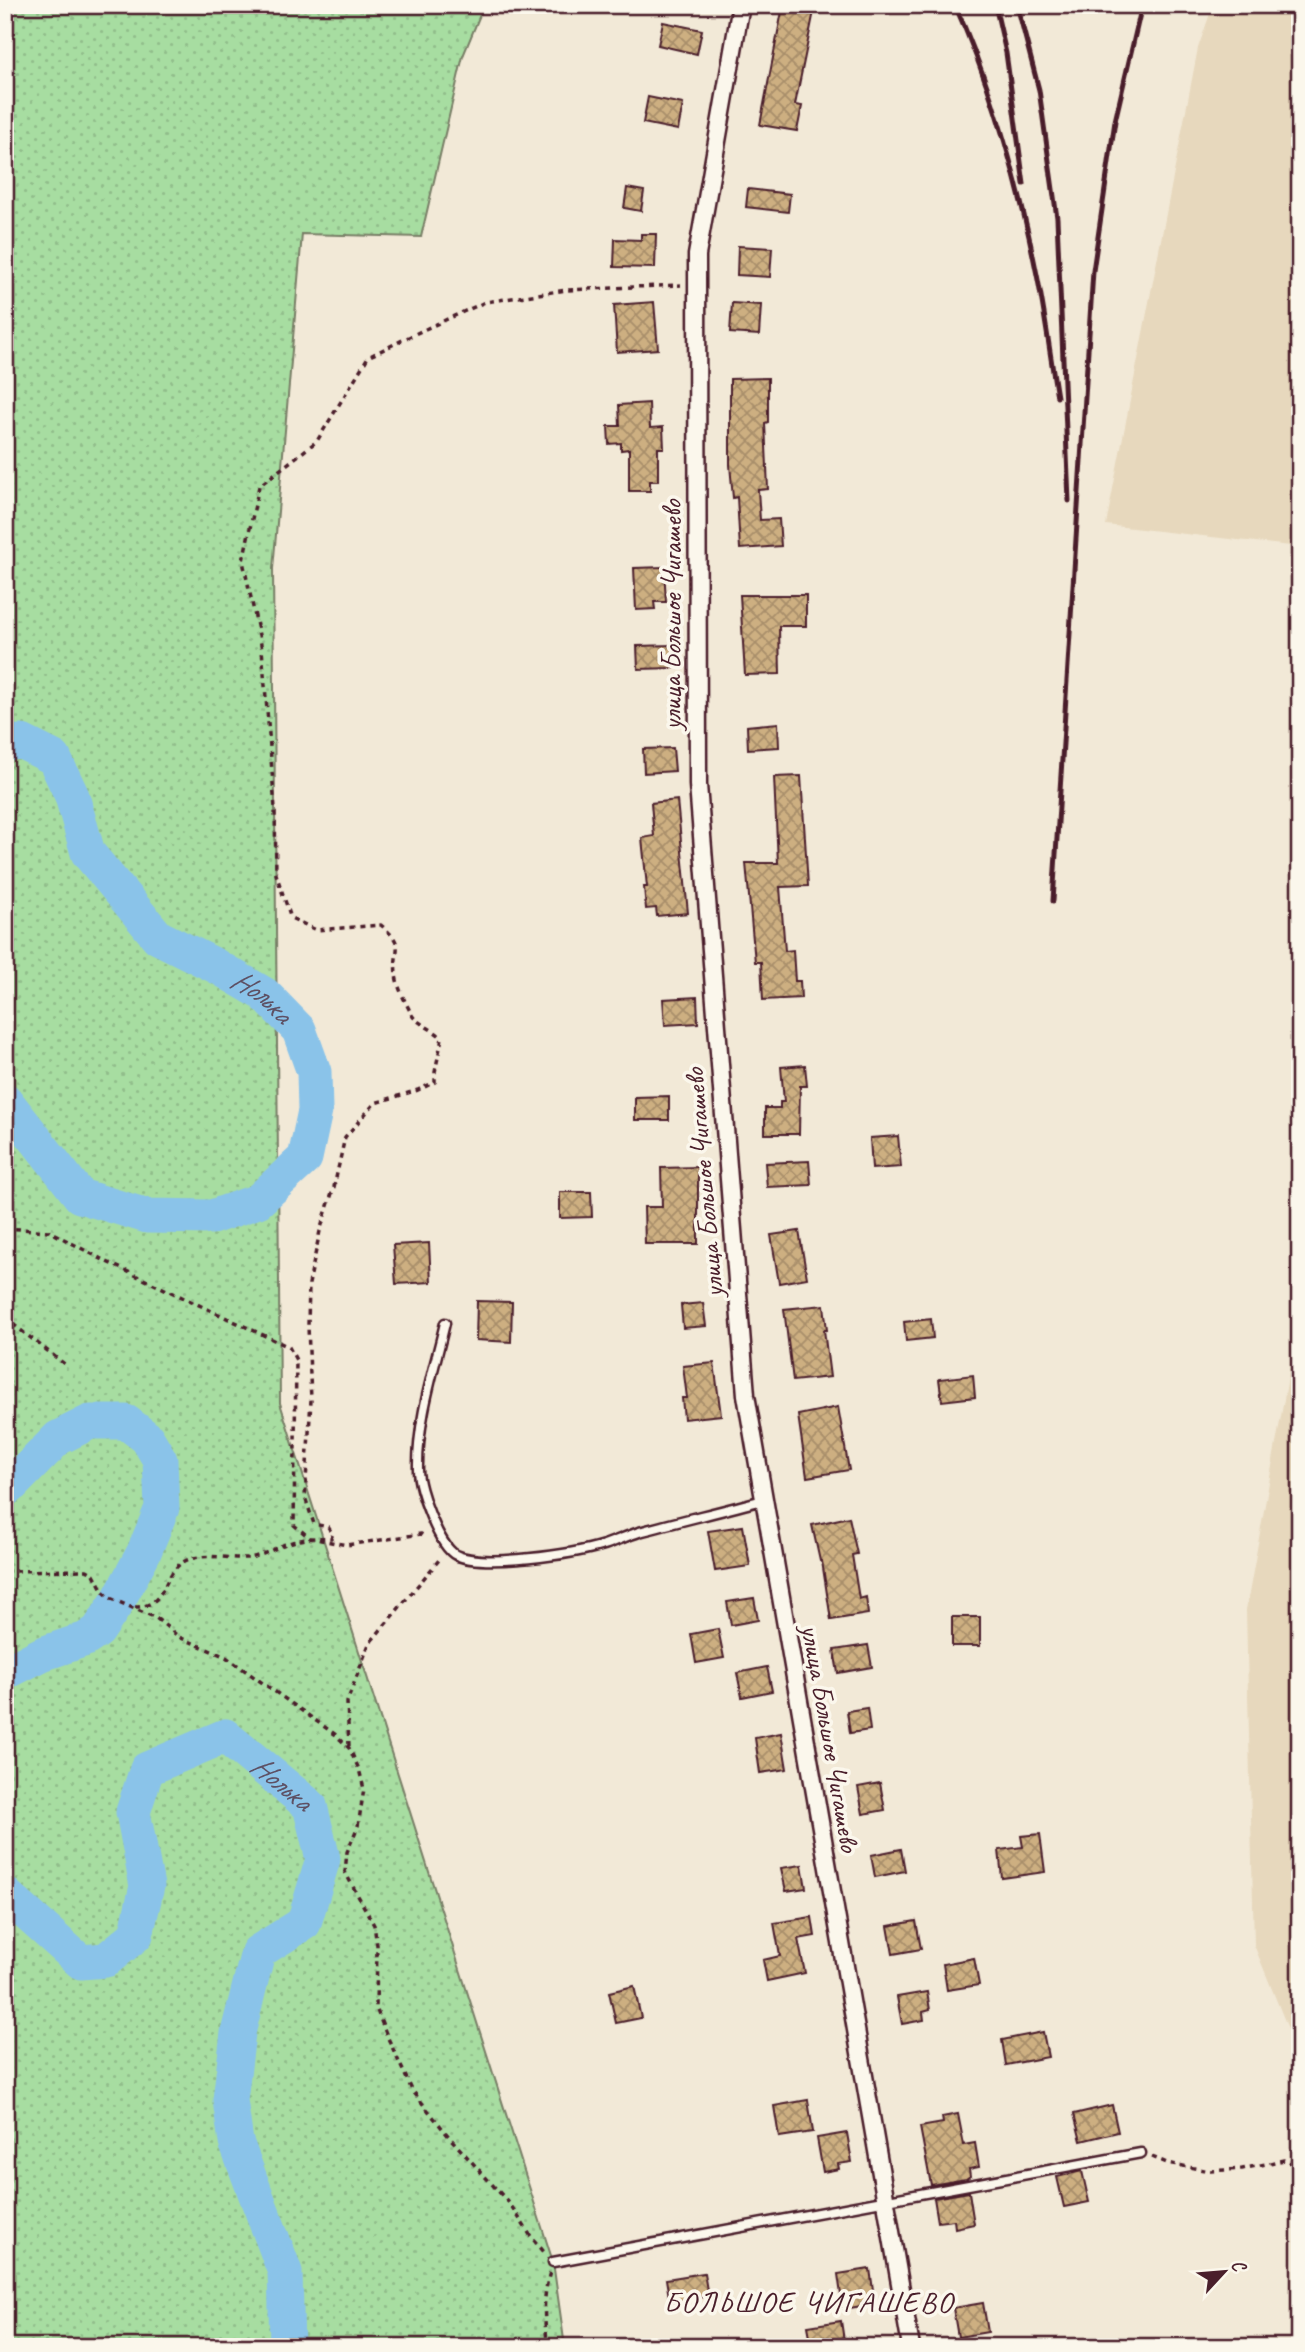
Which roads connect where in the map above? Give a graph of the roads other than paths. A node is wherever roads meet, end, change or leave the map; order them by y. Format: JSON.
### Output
{"nodes":[{"id":1,"x":741,"y":5,"type":"edge"},
{"id":2,"x":445,"y":1323,"type":"dead end"},
{"id":3,"x":763,"y":1500,"type":"junction"},
{"id":4,"x":1141,"y":2153,"type":"road end"},
{"id":5,"x":885,"y":2200,"type":"junction"},
{"id":6,"x":553,"y":2262,"type":"road end"},
{"id":7,"x":911,"y":2347,"type":"edge"}],
"edges":[{"from":1,"to":3,"type":"street","name":"улица Большое Чигашево"},
{"from":2,"to":3,"type":"lane"},
{"from":3,"to":5,"type":"street","name":"улица Большое Чигашево"},
{"from":4,"to":5,"type":"lane"},
{"from":5,"to":6,"type":"lane"},
{"from":5,"to":7,"type":"street","name":"улица Большое Чигашево"}]}
